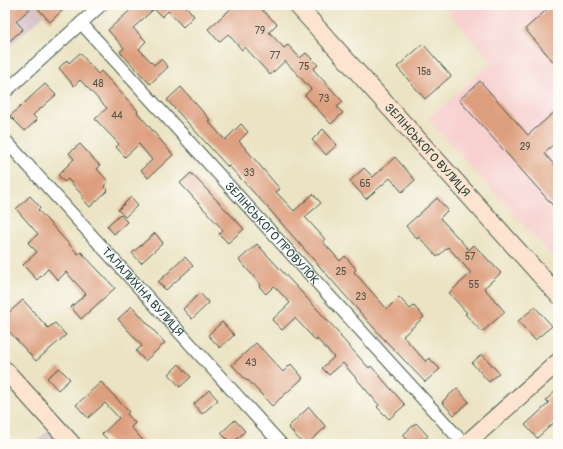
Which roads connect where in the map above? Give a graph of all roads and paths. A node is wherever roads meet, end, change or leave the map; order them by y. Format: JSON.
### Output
{"nodes":[{"id":1,"x":101,"y":5,"type":"edge"},
{"id":2,"x":297,"y":5,"type":"edge"},
{"id":3,"x":81,"y":23,"type":"junction"},
{"id":4,"x":5,"y":92,"type":"edge"},
{"id":5,"x":5,"y":140,"type":"edge"},
{"id":6,"x":558,"y":295,"type":"edge"},
{"id":7,"x":558,"y":362,"type":"edge"},
{"id":8,"x":5,"y":370,"type":"edge"},
{"id":9,"x":72,"y":444,"type":"edge"},
{"id":10,"x":281,"y":444,"type":"edge"},
{"id":11,"x":465,"y":444,"type":"edge"}],
"edges":[{"from":1,"to":3,"type":"street"},
{"from":2,"to":6,"type":"street","name":"ЗЕЛІНСЬКОГО ВУЛИЦЯ"},
{"from":3,"to":4,"type":"street"},
{"from":3,"to":11,"type":"street","name":"ЗЕЛІНСЬКОГО ПРОВУЛОК"},
{"from":5,"to":10,"type":"street","name":"ТАЛАЛИХІНА ВУЛИЦЯ"},
{"from":7,"to":11,"type":"street"},
{"from":8,"to":9,"type":"street"}]}
